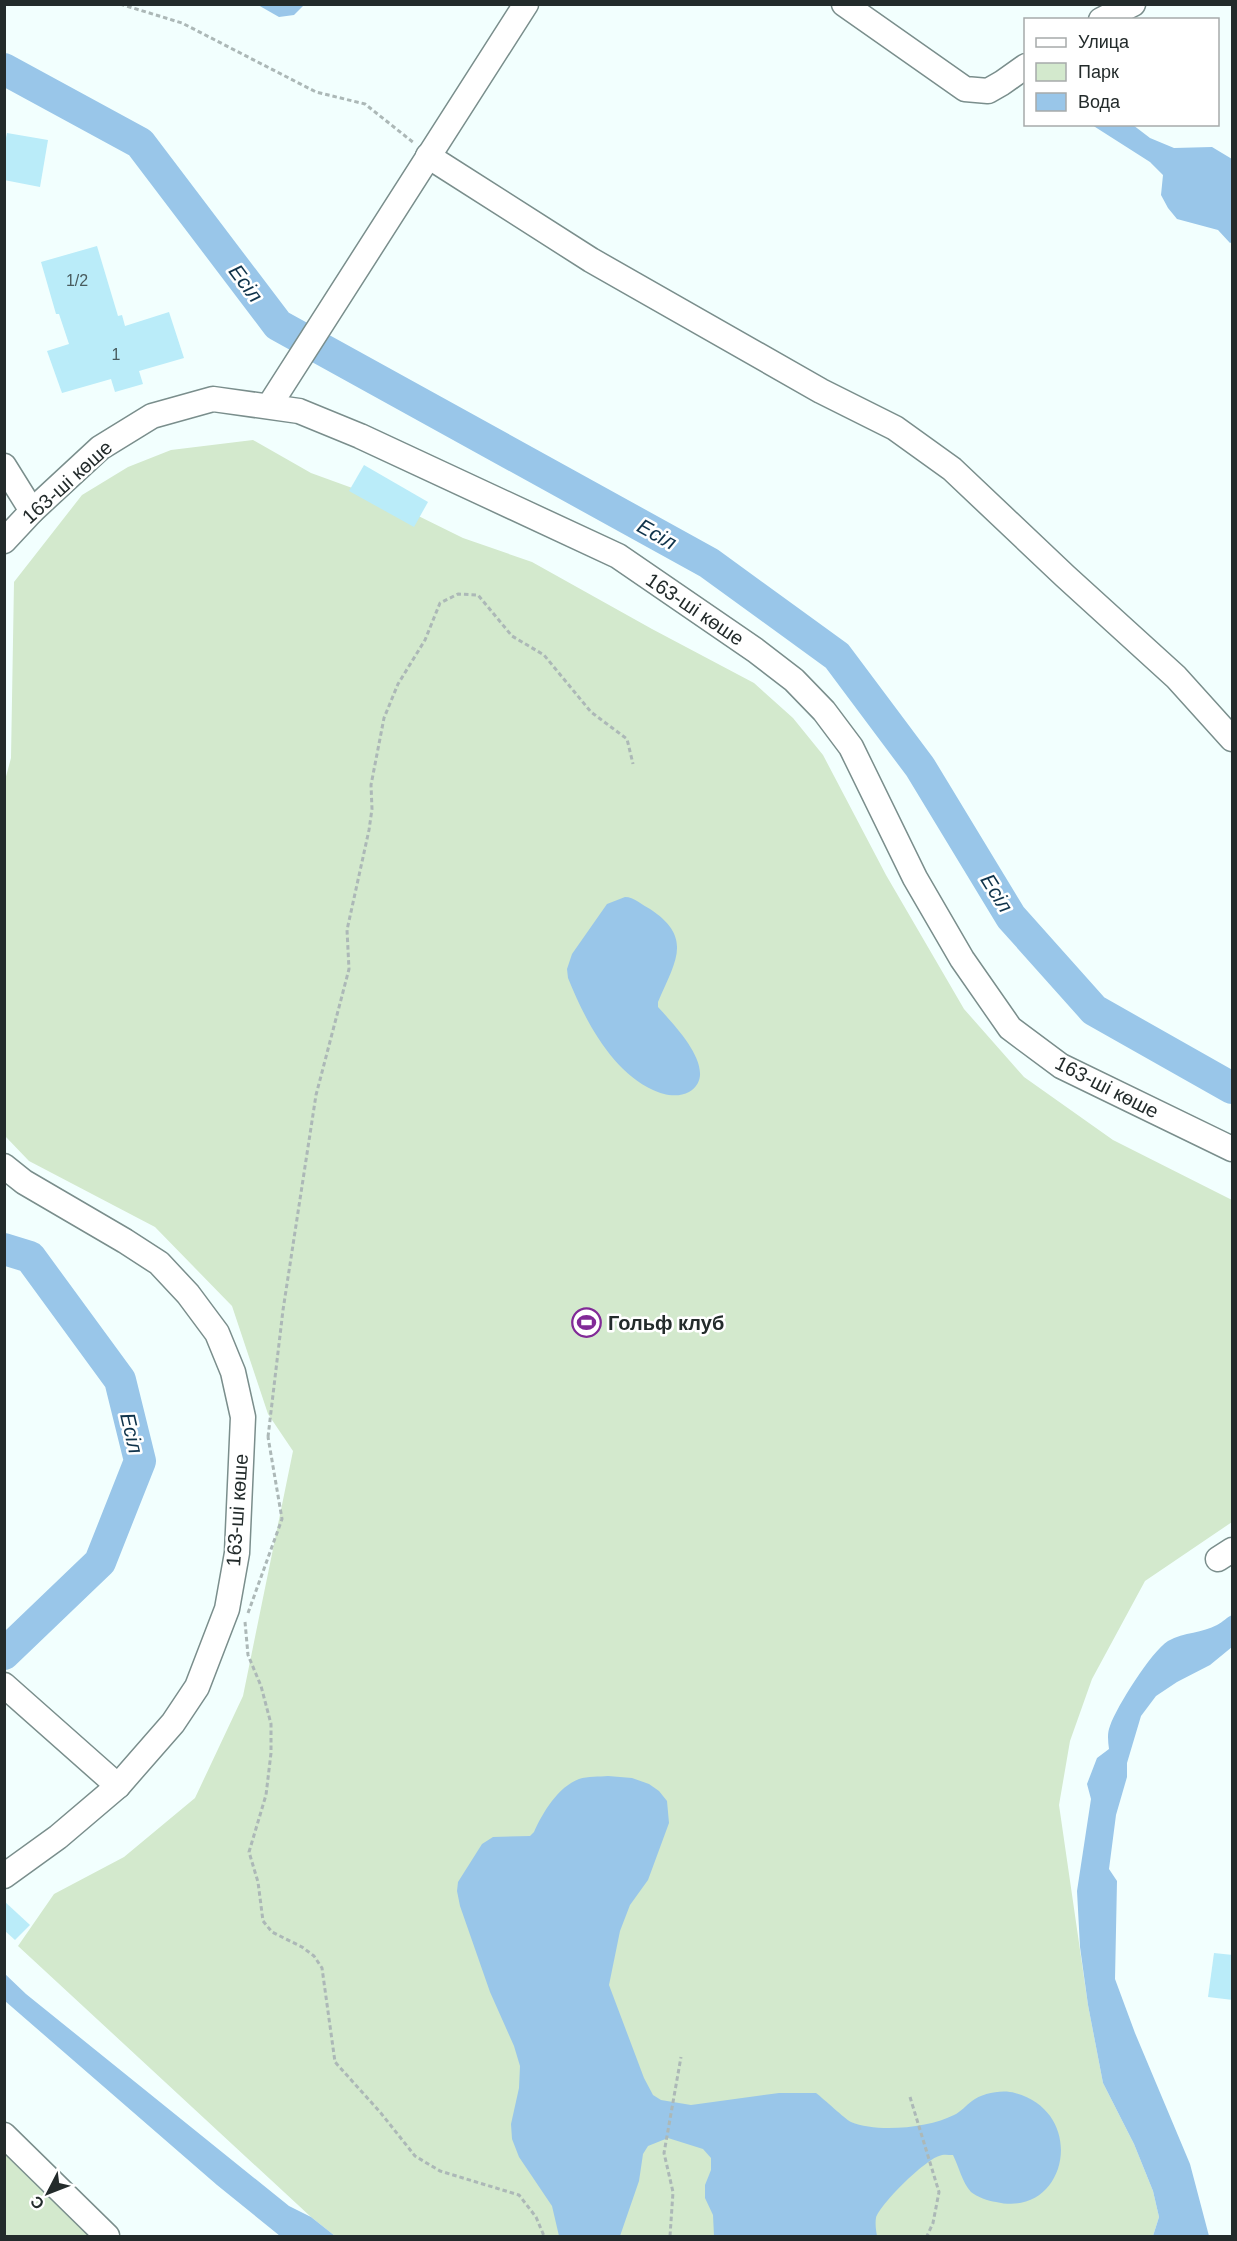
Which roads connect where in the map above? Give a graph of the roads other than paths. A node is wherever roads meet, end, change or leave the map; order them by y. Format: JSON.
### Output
{"nodes":[{"id":1,"x":526,"y":4,"type":"edge"},
{"id":2,"x":844,"y":4,"type":"edge"},
{"id":3,"x":1133,"y":4,"type":"edge"},
{"id":4,"x":1105,"y":18,"type":"edge"},
{"id":5,"x":1024,"y":67,"type":"edge"},
{"id":6,"x":428,"y":156,"type":"junction"},
{"id":7,"x":269,"y":406,"type":"junction"},
{"id":8,"x":4,"y":466,"type":"edge"},
{"id":9,"x":32,"y":511,"type":"junction"},
{"id":10,"x":4,"y":541,"type":"edge"},
{"id":11,"x":1233,"y":739,"type":"edge"},
{"id":12,"x":1233,"y":1149,"type":"edge"},
{"id":13,"x":4,"y":1166,"type":"edge"},
{"id":14,"x":4,"y":1685,"type":"edge"},
{"id":15,"x":118,"y":1786,"type":"junction"},
{"id":16,"x":4,"y":1876,"type":"edge"},
{"id":17,"x":4,"y":2135,"type":"edge"},
{"id":18,"x":107,"y":2236,"type":"edge"}],
"edges":[{"from":1,"to":6,"type":"street"},
{"from":2,"to":5,"type":"street"},
{"from":3,"to":4,"type":"street"},
{"from":6,"to":7,"type":"street"},
{"from":6,"to":11,"type":"street"},
{"from":7,"to":9,"type":"street","name":"163-ші көше"},
{"from":7,"to":12,"type":"street","name":"163-ші көше"},
{"from":8,"to":9,"type":"street"},
{"from":9,"to":10,"type":"street","name":"163-ші көше"},
{"from":13,"to":15,"type":"street","name":"163-ші көше"},
{"from":14,"to":15,"type":"street"},
{"from":15,"to":16,"type":"street","name":"163-ші көше"},
{"from":17,"to":18,"type":"street"}]}
